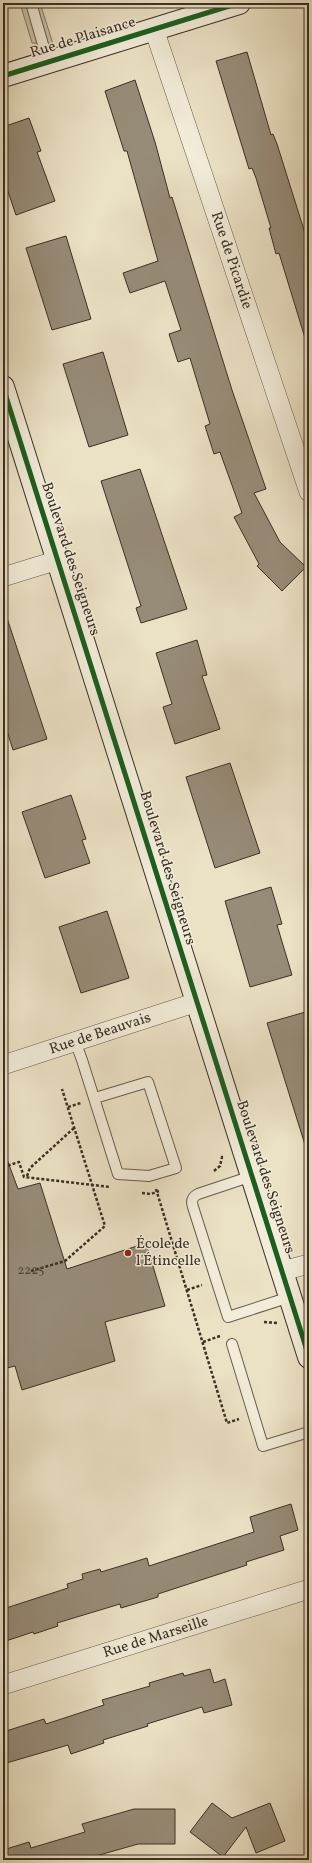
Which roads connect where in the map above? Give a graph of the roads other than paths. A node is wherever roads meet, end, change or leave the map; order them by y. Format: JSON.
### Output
{"nodes":[{"id":1,"x":31,"y":3,"type":"edge"},
{"id":2,"x":239,"y":3,"type":"edge"},
{"id":3,"x":154,"y":29,"type":"junction"},
{"id":4,"x":48,"y":62,"type":"junction"},
{"id":5,"x":3,"y":76,"type":"edge"},
{"id":6,"x":3,"y":387,"type":"edge"},
{"id":7,"x":309,"y":492,"type":"edge"},
{"id":8,"x":58,"y":560,"type":"junction"},
{"id":9,"x":3,"y":578,"type":"edge"},
{"id":10,"x":197,"y":1002,"type":"junction"},
{"id":11,"x":75,"y":1041,"type":"junction"},
{"id":12,"x":3,"y":1064,"type":"edge"},
{"id":13,"x":95,"y":1098,"type":"junction"},
{"id":14,"x":252,"y":1176,"type":"junction"},
{"id":15,"x":309,"y":1264,"type":"edge"},
{"id":16,"x":282,"y":1271,"type":"junction"},
{"id":17,"x":290,"y":1297,"type":"junction"},
{"id":18,"x":232,"y":1344,"type":"dead end"},
{"id":19,"x":309,"y":1357,"type":"edge"},
{"id":20,"x":309,"y":1432,"type":"edge"},
{"id":21,"x":309,"y":1589,"type":"edge"},
{"id":22,"x":3,"y":1685,"type":"edge"}],
"edges":[{"from":1,"to":4,"type":"lane"},
{"from":2,"to":3,"type":"street","name":"Rue de Plaisance"},
{"from":3,"to":4,"type":"street","name":"Rue de Plaisance"},
{"from":3,"to":7,"type":"street","name":"Rue de Picardie"},
{"from":4,"to":5,"type":"street","name":"Rue de Plaisance"},
{"from":6,"to":8,"type":"street","name":"Boulevard des Seigneurs"},
{"from":8,"to":9,"type":"street"},
{"from":8,"to":10,"type":"street","name":"Boulevard des Seigneurs"},
{"from":10,"to":11,"type":"street","name":"Rue de Beauvais"},
{"from":10,"to":14,"type":"street","name":"Boulevard des Seigneurs"},
{"from":11,"to":12,"type":"street","name":"Rue de Beauvais"},
{"from":11,"to":13,"type":"lane"},
{"from":13,"to":13,"type":"lane"},
{"from":14,"to":16,"type":"street","name":"Boulevard des Seigneurs"},
{"from":14,"to":17,"type":"lane"},
{"from":15,"to":16,"type":"street"},
{"from":16,"to":17,"type":"street","name":"Boulevard des Seigneurs"},
{"from":17,"to":19,"type":"street","name":"Boulevard des Seigneurs"},
{"from":18,"to":20,"type":"lane"},
{"from":21,"to":22,"type":"street","name":"Rue de Marseille"}]}
